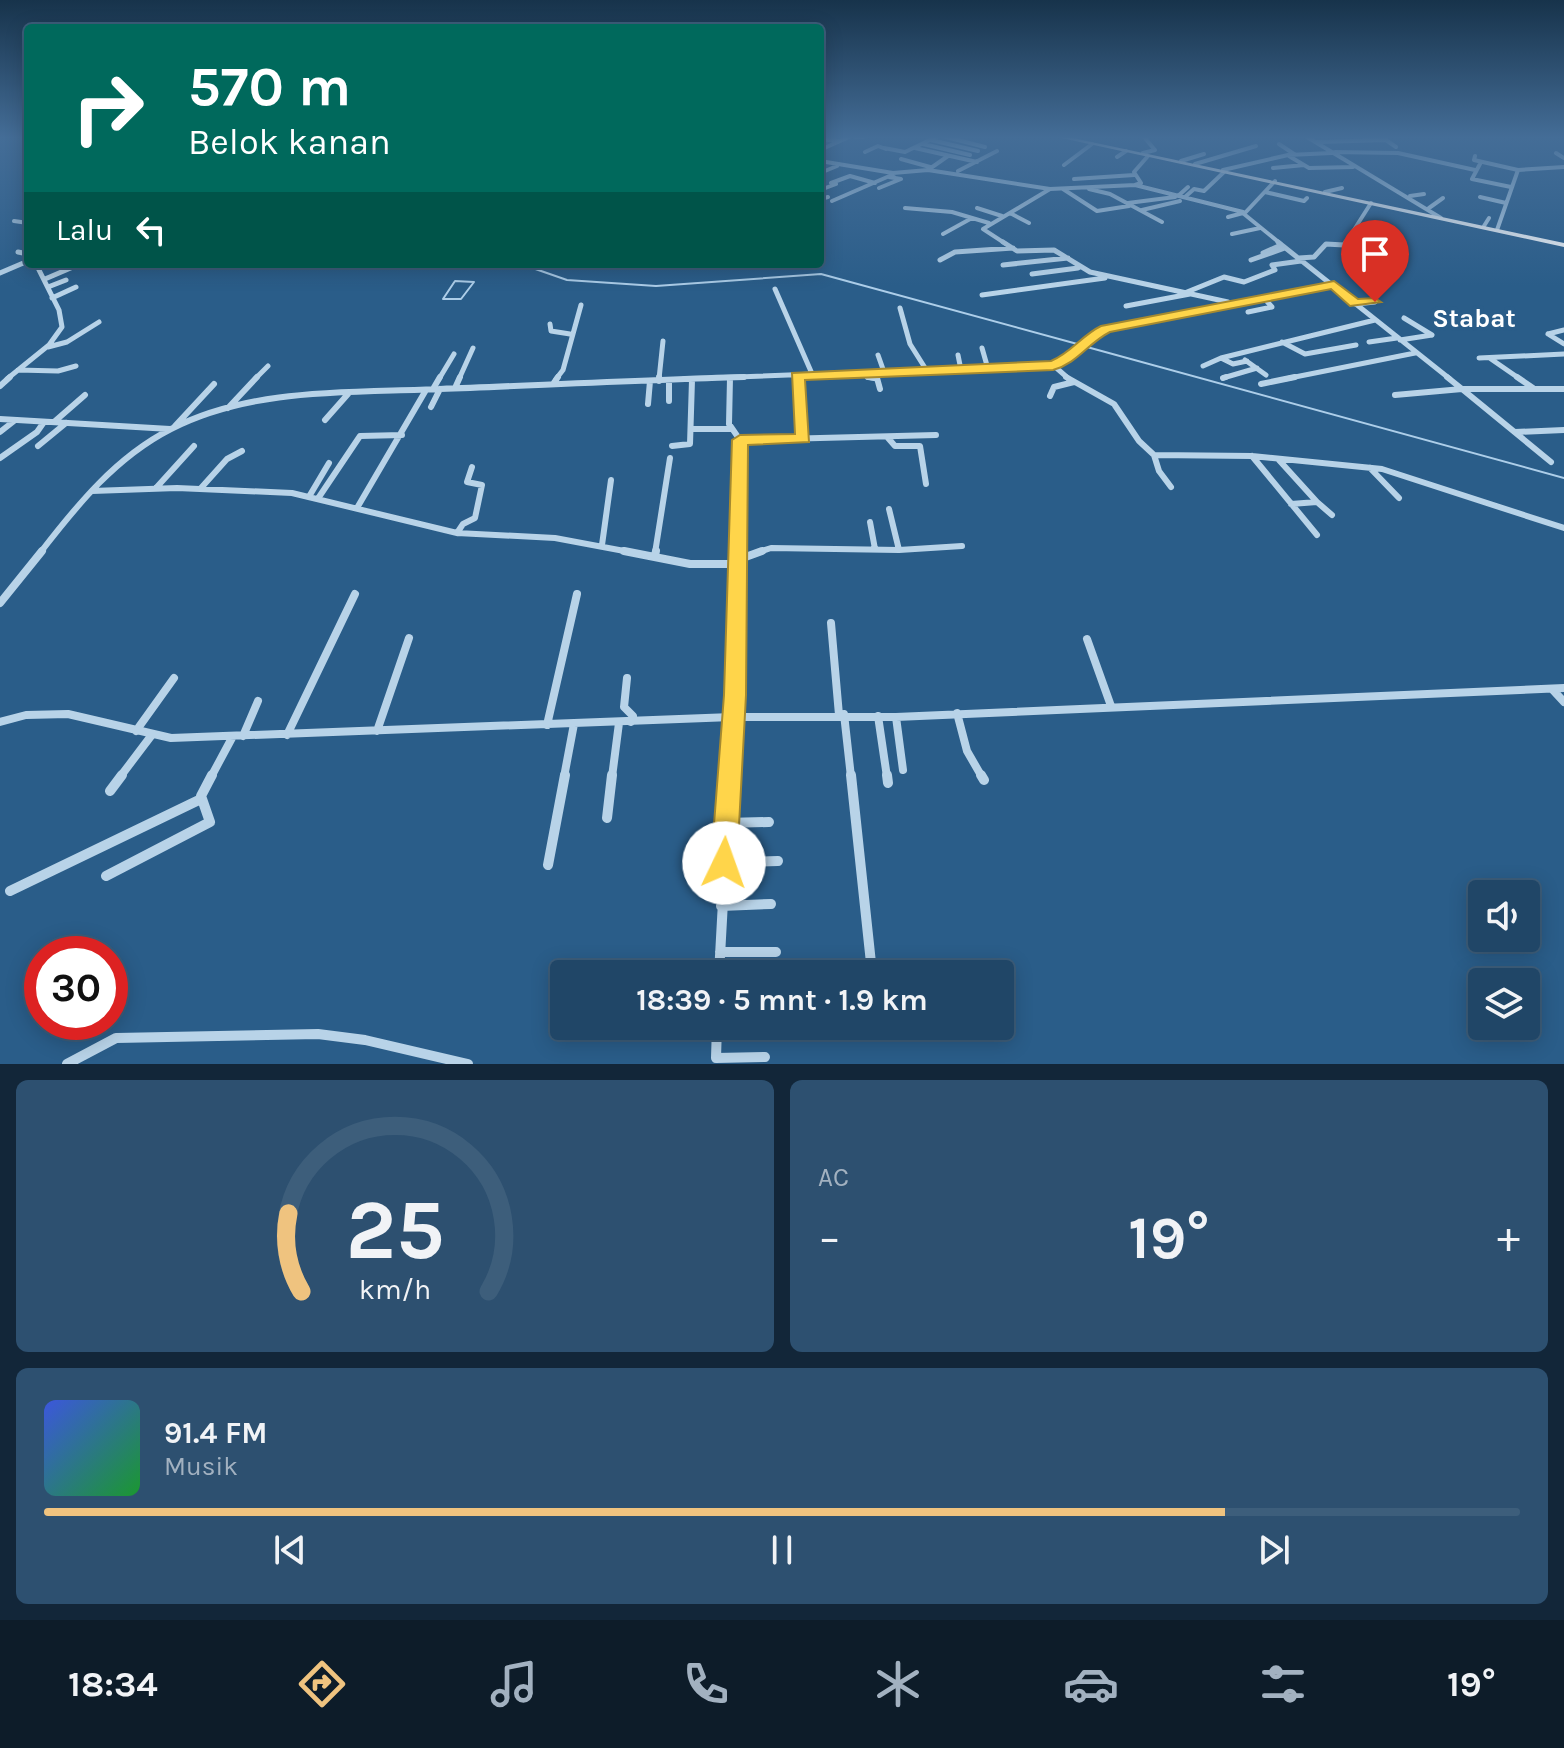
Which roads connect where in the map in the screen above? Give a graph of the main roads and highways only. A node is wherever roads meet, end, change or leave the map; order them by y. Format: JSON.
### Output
{"nodes":[{"id":1,"x":1293,"y":187,"type":"edge"},
{"id":2,"x":1298,"y":187,"type":"edge"},
{"id":3,"x":1441,"y":217,"type":"junction"},
{"id":4,"x":1497,"y":230,"type":"junction"},
{"id":5,"x":1564,"y":244,"type":"edge"}],
"edges":[{"from":1,"to":3,"type":"highway"},
{"from":2,"to":3,"type":"highway"},
{"from":3,"to":4,"type":"highway"},
{"from":3,"to":4,"type":"highway"},
{"from":4,"to":5,"type":"highway"}]}
